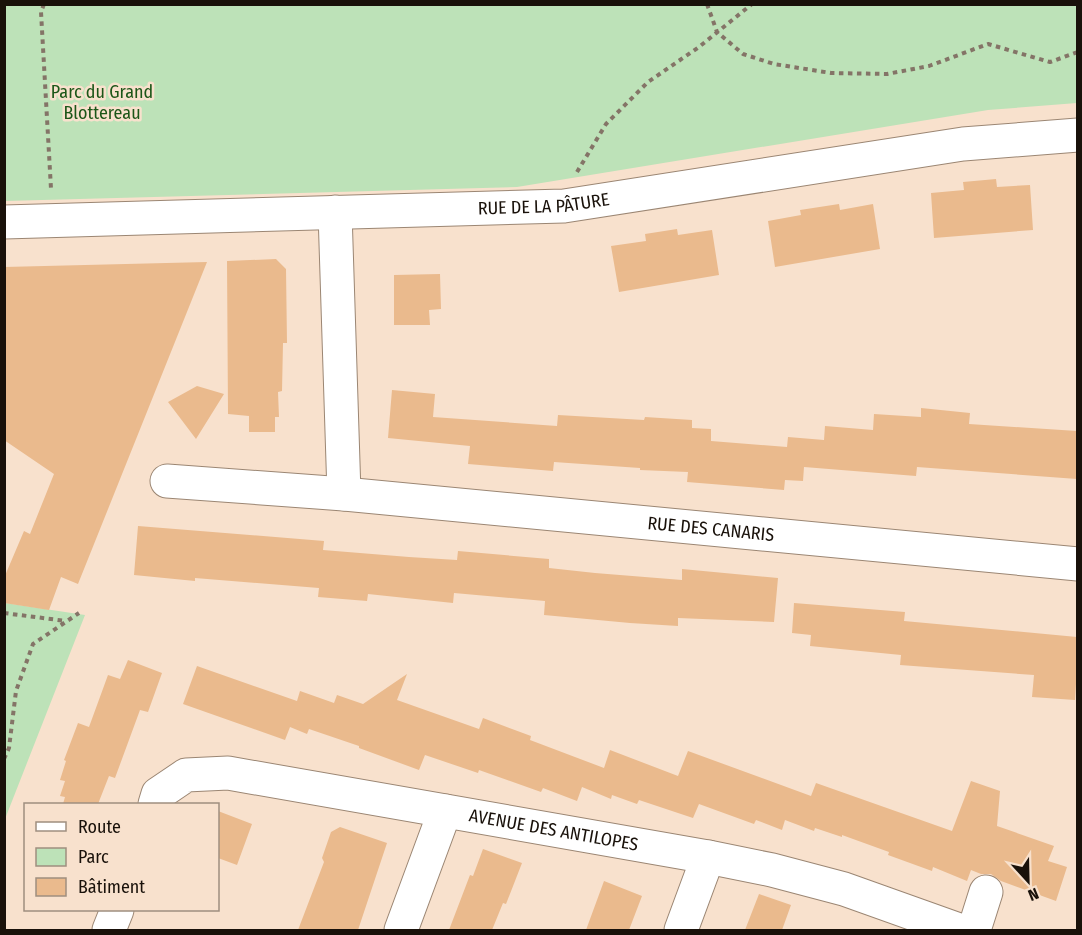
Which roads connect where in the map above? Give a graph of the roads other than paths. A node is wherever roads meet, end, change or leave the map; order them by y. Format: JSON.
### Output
{"nodes":[{"id":1,"x":1077,"y":135,"type":"edge"},
{"id":2,"x":335,"y":212,"type":"junction"},
{"id":3,"x":4,"y":222,"type":"edge"},
{"id":4,"x":167,"y":481,"type":"dead end"},
{"id":5,"x":344,"y":494,"type":"junction"},
{"id":6,"x":1077,"y":564,"type":"edge"},
{"id":7,"x":154,"y":803,"type":"edge"},
{"id":8,"x":445,"y":811,"type":"junction"},
{"id":9,"x":708,"y":857,"type":"junction"},
{"id":10,"x":986,"y":892,"type":"dead end"},
{"id":11,"x":116,"y":911,"type":"edge"},
{"id":12,"x":109,"y":930,"type":"edge"},
{"id":13,"x":401,"y":930,"type":"edge"},
{"id":14,"x":681,"y":930,"type":"edge"},
{"id":15,"x":959,"y":930,"type":"edge"},
{"id":16,"x":974,"y":930,"type":"edge"}],
"edges":[{"from":1,"to":2,"type":"street","name":"RUE DE LA PÂTURE"},
{"from":2,"to":3,"type":"street","name":"RUE DE LA PÂTURE"},
{"from":2,"to":5,"type":"street"},
{"from":4,"to":5,"type":"street","name":"RUE DES CANARIS"},
{"from":5,"to":6,"type":"street","name":"RUE DES CANARIS"},
{"from":7,"to":8,"type":"street","name":"AVENUE DES ANTILOPES"},
{"from":8,"to":9,"type":"street","name":"AVENUE DES ANTILOPES"},
{"from":8,"to":13,"type":"street"},
{"from":9,"to":14,"type":"street"},
{"from":9,"to":15,"type":"street","name":"AVENUE DES ANTILOPES"},
{"from":10,"to":16,"type":"street"},
{"from":11,"to":12,"type":"street"}]}
